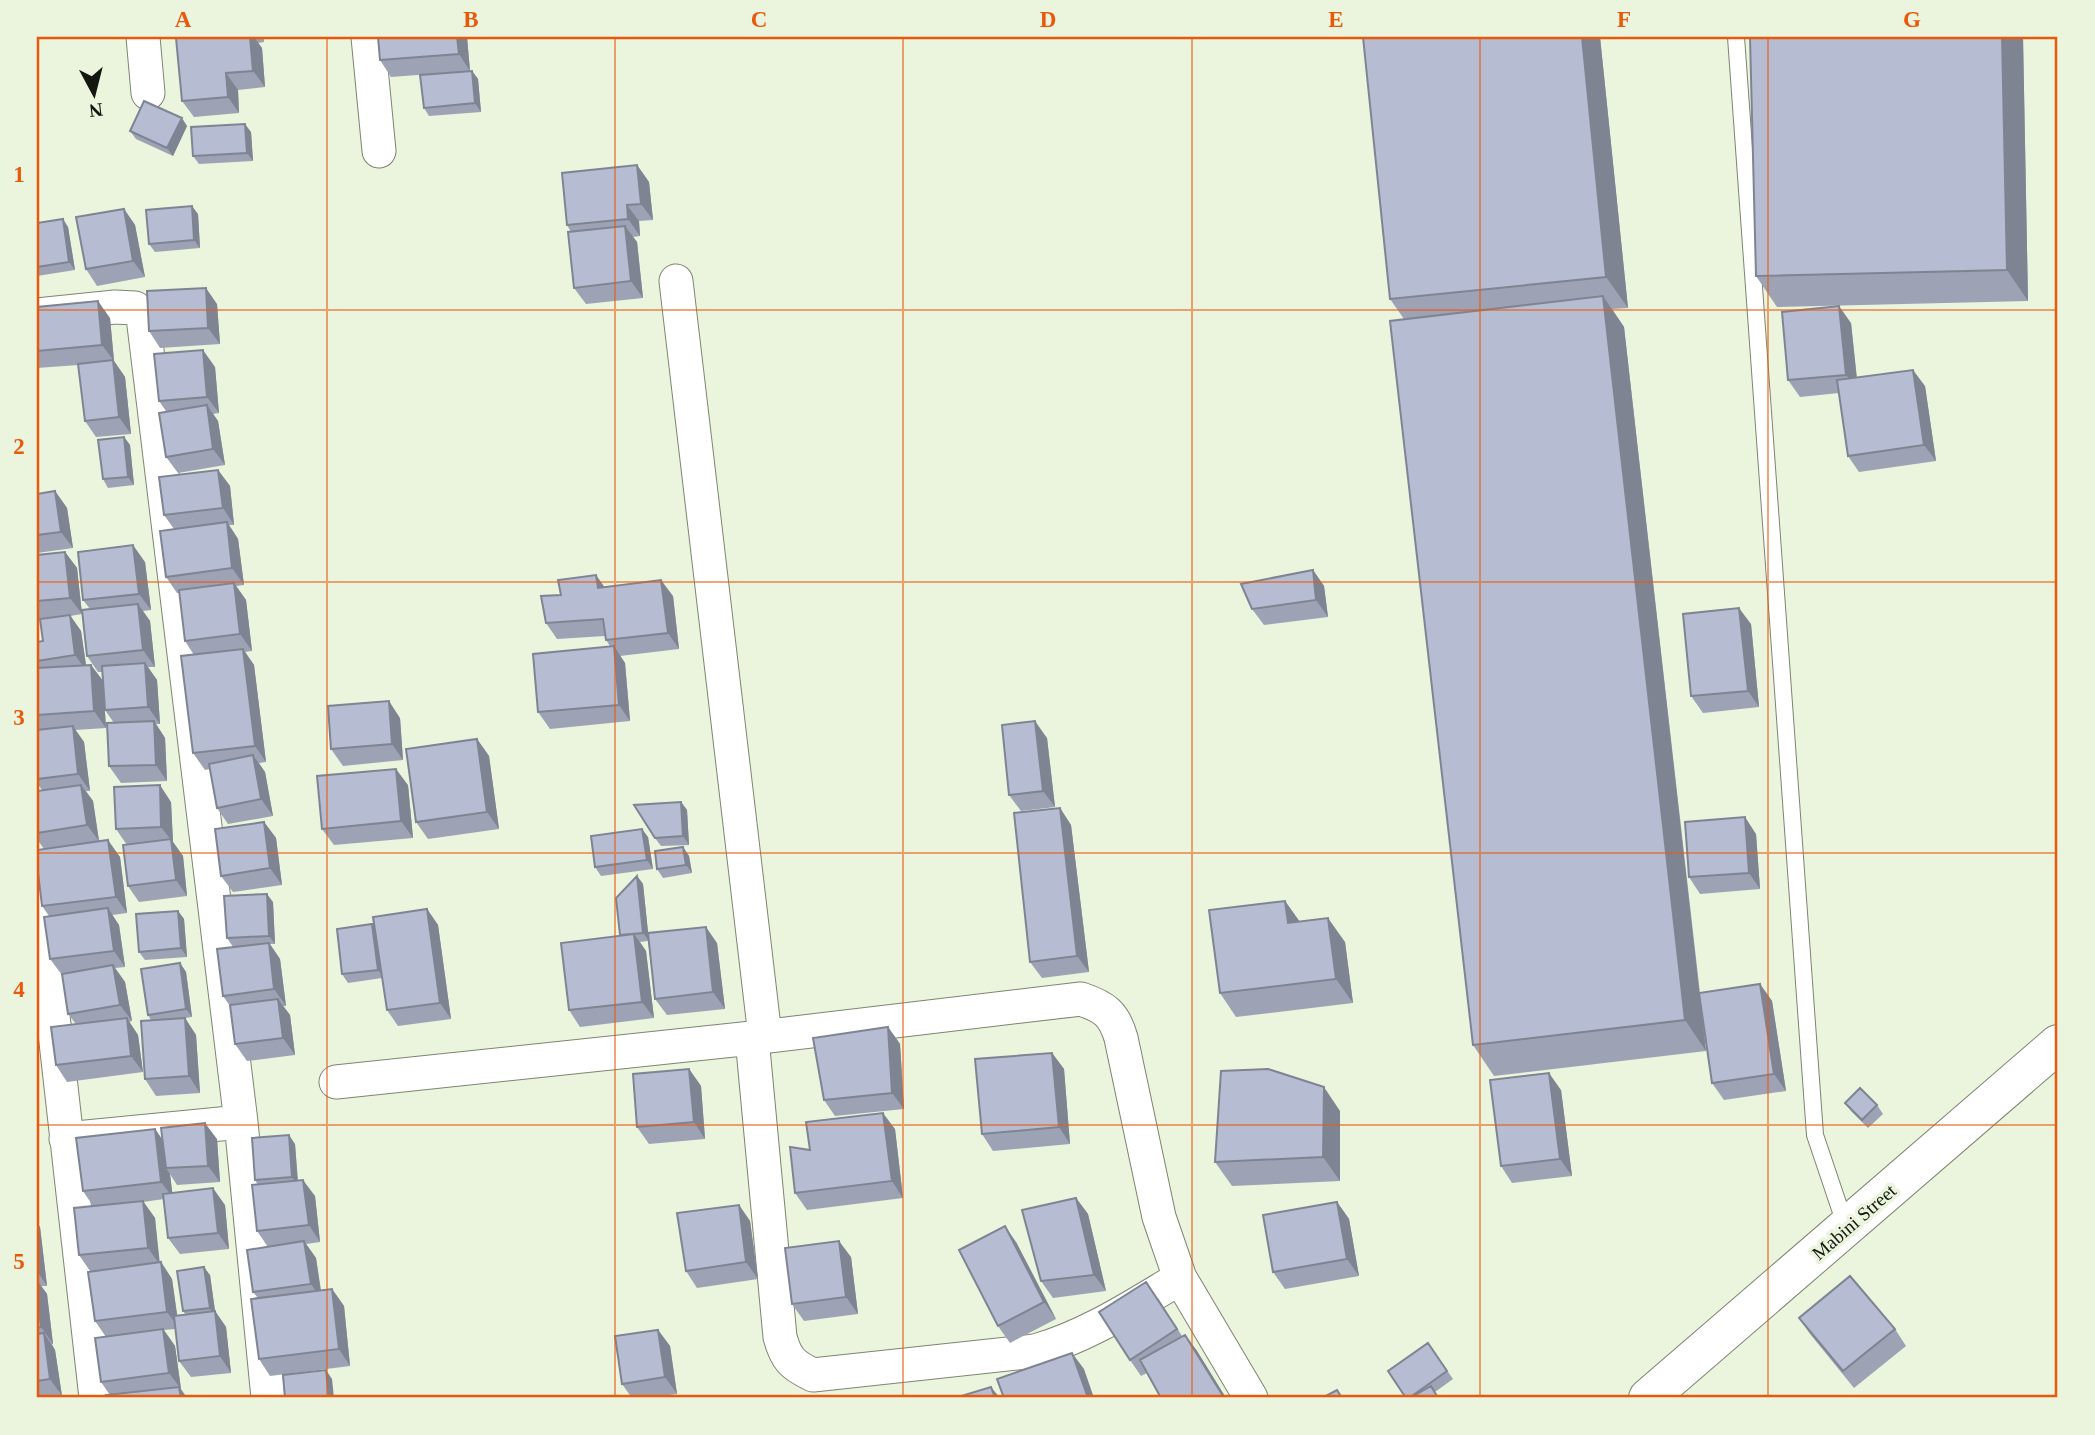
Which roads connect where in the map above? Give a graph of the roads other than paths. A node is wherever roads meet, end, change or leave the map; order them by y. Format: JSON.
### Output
{"nodes":[{"id":1,"x":143,"y":37,"type":"edge"},
{"id":2,"x":368,"y":37,"type":"edge"},
{"id":3,"x":1737,"y":37,"type":"edge"},
{"id":4,"x":148,"y":93,"type":"dead end"},
{"id":5,"x":379,"y":151,"type":"dead end"},
{"id":6,"x":676,"y":281,"type":"dead end"},
{"id":7,"x":37,"y":315,"type":"edge"},
{"id":8,"x":37,"y":873,"type":"edge"},
{"id":9,"x":758,"y":1037,"type":"junction"},
{"id":10,"x":2058,"y":1044,"type":"edge"},
{"id":11,"x":335,"y":1082,"type":"dead end"},
{"id":12,"x":241,"y":1122,"type":"junction"},
{"id":13,"x":66,"y":1139,"type":"junction"},
{"id":14,"x":1847,"y":1229,"type":"junction"},
{"id":15,"x":1180,"y":1278,"type":"junction"},
{"id":16,"x":96,"y":1398,"type":"edge"},
{"id":17,"x":268,"y":1398,"type":"edge"},
{"id":18,"x":1251,"y":1398,"type":"edge"},
{"id":19,"x":1648,"y":1398,"type":"edge"}],
"edges":[{"from":1,"to":4,"type":"street"},
{"from":2,"to":5,"type":"street"},
{"from":3,"to":14,"type":"lane"},
{"from":6,"to":9,"type":"street"},
{"from":7,"to":12,"type":"street"},
{"from":8,"to":13,"type":"street"},
{"from":9,"to":11,"type":"street"},
{"from":9,"to":15,"type":"street"},
{"from":9,"to":15,"type":"street"},
{"from":10,"to":14,"type":"main road","name":"Mabini Street"},
{"from":12,"to":13,"type":"street"},
{"from":12,"to":17,"type":"street"},
{"from":13,"to":16,"type":"street"},
{"from":14,"to":19,"type":"main road","name":"Mabini Street"},
{"from":15,"to":18,"type":"street"}]}
